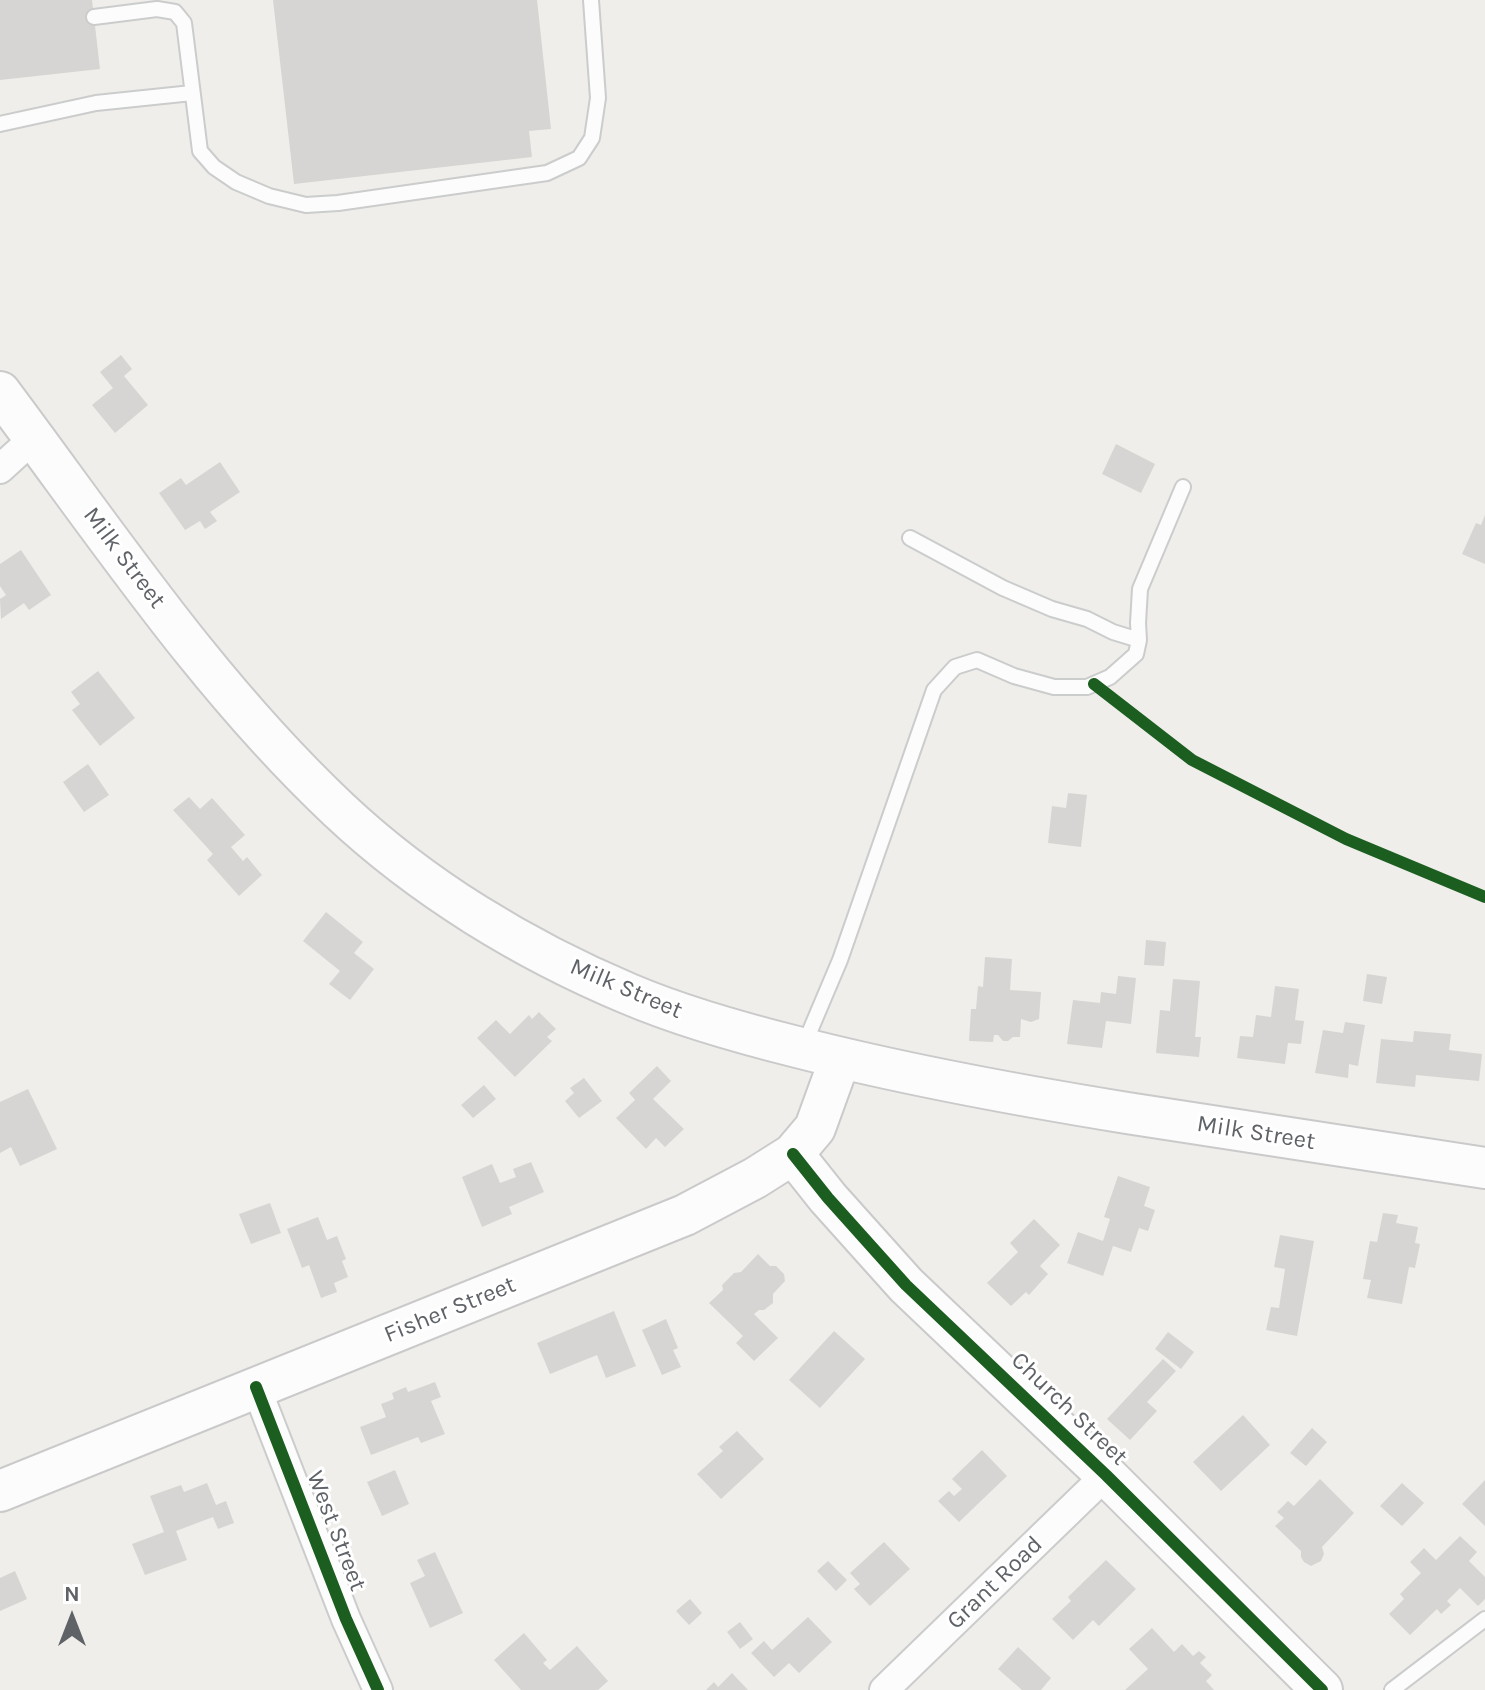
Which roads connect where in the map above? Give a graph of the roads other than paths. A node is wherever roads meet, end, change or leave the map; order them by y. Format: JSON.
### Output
{"nodes":[{"id":1,"x":591,"y":0,"type":"edge"},
{"id":2,"x":94,"y":17,"type":"dead end"},
{"id":3,"x":192,"y":93,"type":"junction"},
{"id":4,"x":0,"y":124,"type":"edge"},
{"id":5,"x":0,"y":392,"type":"edge"},
{"id":6,"x":34,"y":438,"type":"junction"},
{"id":7,"x":0,"y":469,"type":"edge"},
{"id":8,"x":1183,"y":487,"type":"dead end"},
{"id":9,"x":910,"y":538,"type":"dead end"},
{"id":10,"x":1139,"y":640,"type":"junction"},
{"id":11,"x":802,"y":1049,"type":"junction"},
{"id":12,"x":840,"y":1059,"type":"junction"},
{"id":13,"x":793,"y":1154,"type":"junction"},
{"id":14,"x":1485,"y":1168,"type":"edge"},
{"id":15,"x":256,"y":1387,"type":"junction"},
{"id":16,"x":1106,"y":1475,"type":"junction"},
{"id":17,"x":0,"y":1491,"type":"edge"},
{"id":18,"x":1485,"y":1619,"type":"edge"},
{"id":19,"x":378,"y":1690,"type":"edge"},
{"id":20,"x":884,"y":1690,"type":"edge"},
{"id":21,"x":1322,"y":1690,"type":"edge"},
{"id":22,"x":1392,"y":1690,"type":"edge"}],
"edges":[{"from":1,"to":3,"type":"lane"},
{"from":2,"to":3,"type":"lane"},
{"from":3,"to":4,"type":"lane"},
{"from":5,"to":6,"type":"main road","name":"Milk Street"},
{"from":6,"to":7,"type":"street"},
{"from":6,"to":11,"type":"main road","name":"Milk Street"},
{"from":8,"to":10,"type":"lane"},
{"from":9,"to":10,"type":"lane"},
{"from":10,"to":11,"type":"lane"},
{"from":11,"to":12,"type":"main road","name":"Milk Street"},
{"from":12,"to":13,"type":"main road","name":"Fisher Street"},
{"from":12,"to":14,"type":"main road","name":"Milk Street"},
{"from":13,"to":15,"type":"main road","name":"Fisher Street"},
{"from":13,"to":16,"type":"main road","name":"Church Street"},
{"from":15,"to":17,"type":"main road","name":"Fisher Street"},
{"from":15,"to":19,"type":"street","name":"West Street"},
{"from":16,"to":20,"type":"street","name":"Grant Road"},
{"from":16,"to":21,"type":"main road","name":"Church Street"},
{"from":18,"to":22,"type":"lane"}]}
